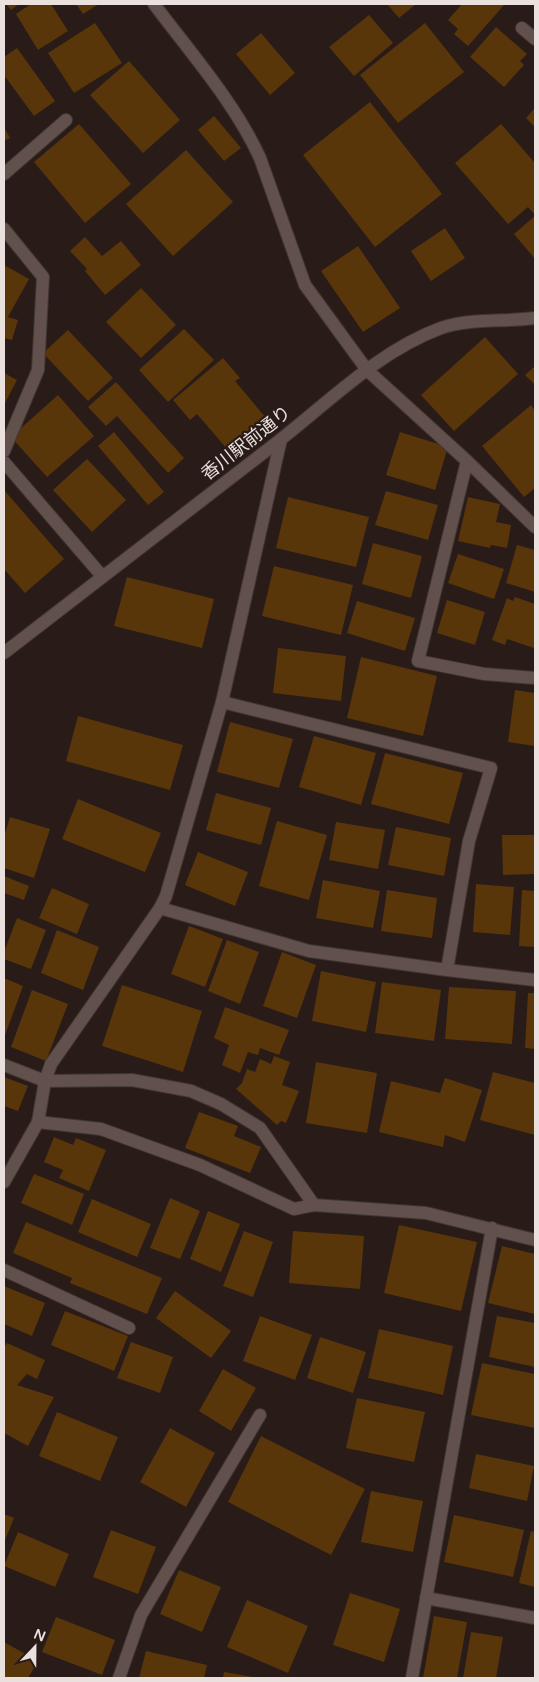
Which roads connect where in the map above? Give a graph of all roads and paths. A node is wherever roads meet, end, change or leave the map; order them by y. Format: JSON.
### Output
{"nodes":[{"id":1,"x":154,"y":4,"type":"edge"},
{"id":2,"x":522,"y":28,"type":"dead end"},
{"id":3,"x":535,"y":39,"type":"edge"},
{"id":4,"x":66,"y":120,"type":"dead end"},
{"id":5,"x":4,"y":174,"type":"edge"},
{"id":6,"x":4,"y":229,"type":"edge"},
{"id":7,"x":535,"y":318,"type":"edge"},
{"id":8,"x":367,"y":370,"type":"junction"},
{"id":9,"x":281,"y":439,"type":"junction"},
{"id":10,"x":4,"y":451,"type":"edge"},
{"id":11,"x":467,"y":461,"type":"junction"},
{"id":12,"x":4,"y":462,"type":"edge"},
{"id":13,"x":535,"y":527,"type":"edge"},
{"id":14,"x":102,"y":576,"type":"junction"},
{"id":15,"x":4,"y":653,"type":"edge"},
{"id":16,"x":535,"y":678,"type":"edge"},
{"id":17,"x":222,"y":702,"type":"junction"},
{"id":18,"x":160,"y":908,"type":"junction"},
{"id":19,"x":447,"y":970,"type":"junction"},
{"id":20,"x":535,"y":980,"type":"edge"},
{"id":21,"x":4,"y":1065,"type":"edge"},
{"id":22,"x":45,"y":1081,"type":"junction"},
{"id":23,"x":38,"y":1122,"type":"junction"},
{"id":24,"x":4,"y":1182,"type":"edge"},
{"id":25,"x":314,"y":1205,"type":"junction"},
{"id":26,"x":492,"y":1228,"type":"junction"},
{"id":27,"x":535,"y":1240,"type":"edge"},
{"id":28,"x":4,"y":1270,"type":"edge"},
{"id":29,"x":129,"y":1328,"type":"dead end"},
{"id":30,"x":260,"y":1415,"type":"dead end"},
{"id":31,"x":426,"y":1598,"type":"junction"},
{"id":32,"x":535,"y":1618,"type":"edge"},
{"id":33,"x":119,"y":1678,"type":"edge"},
{"id":34,"x":412,"y":1678,"type":"edge"}],
"edges":[{"from":1,"to":8,"type":"street"},
{"from":2,"to":3,"type":"street"},
{"from":4,"to":5,"type":"street"},
{"from":6,"to":10,"type":"street"},
{"from":7,"to":8,"type":"street","name":"香川駅前通り"},
{"from":8,"to":9,"type":"street","name":"香川駅前通り"},
{"from":8,"to":11,"type":"street"},
{"from":9,"to":14,"type":"street","name":"香川駅前通り"},
{"from":9,"to":17,"type":"street"},
{"from":11,"to":13,"type":"street"},
{"from":11,"to":16,"type":"street"},
{"from":12,"to":14,"type":"street"},
{"from":14,"to":15,"type":"street","name":"香川駅前通り"},
{"from":17,"to":18,"type":"street"},
{"from":17,"to":19,"type":"street"},
{"from":18,"to":19,"type":"street"},
{"from":18,"to":22,"type":"street"},
{"from":19,"to":20,"type":"street"},
{"from":21,"to":22,"type":"street"},
{"from":22,"to":23,"type":"street"},
{"from":22,"to":25,"type":"street"},
{"from":23,"to":24,"type":"street"},
{"from":23,"to":25,"type":"street"},
{"from":25,"to":26,"type":"street"},
{"from":26,"to":27,"type":"street"},
{"from":26,"to":31,"type":"street"},
{"from":28,"to":29,"type":"street"},
{"from":30,"to":33,"type":"street"},
{"from":31,"to":32,"type":"street"},
{"from":31,"to":34,"type":"street"}]}
